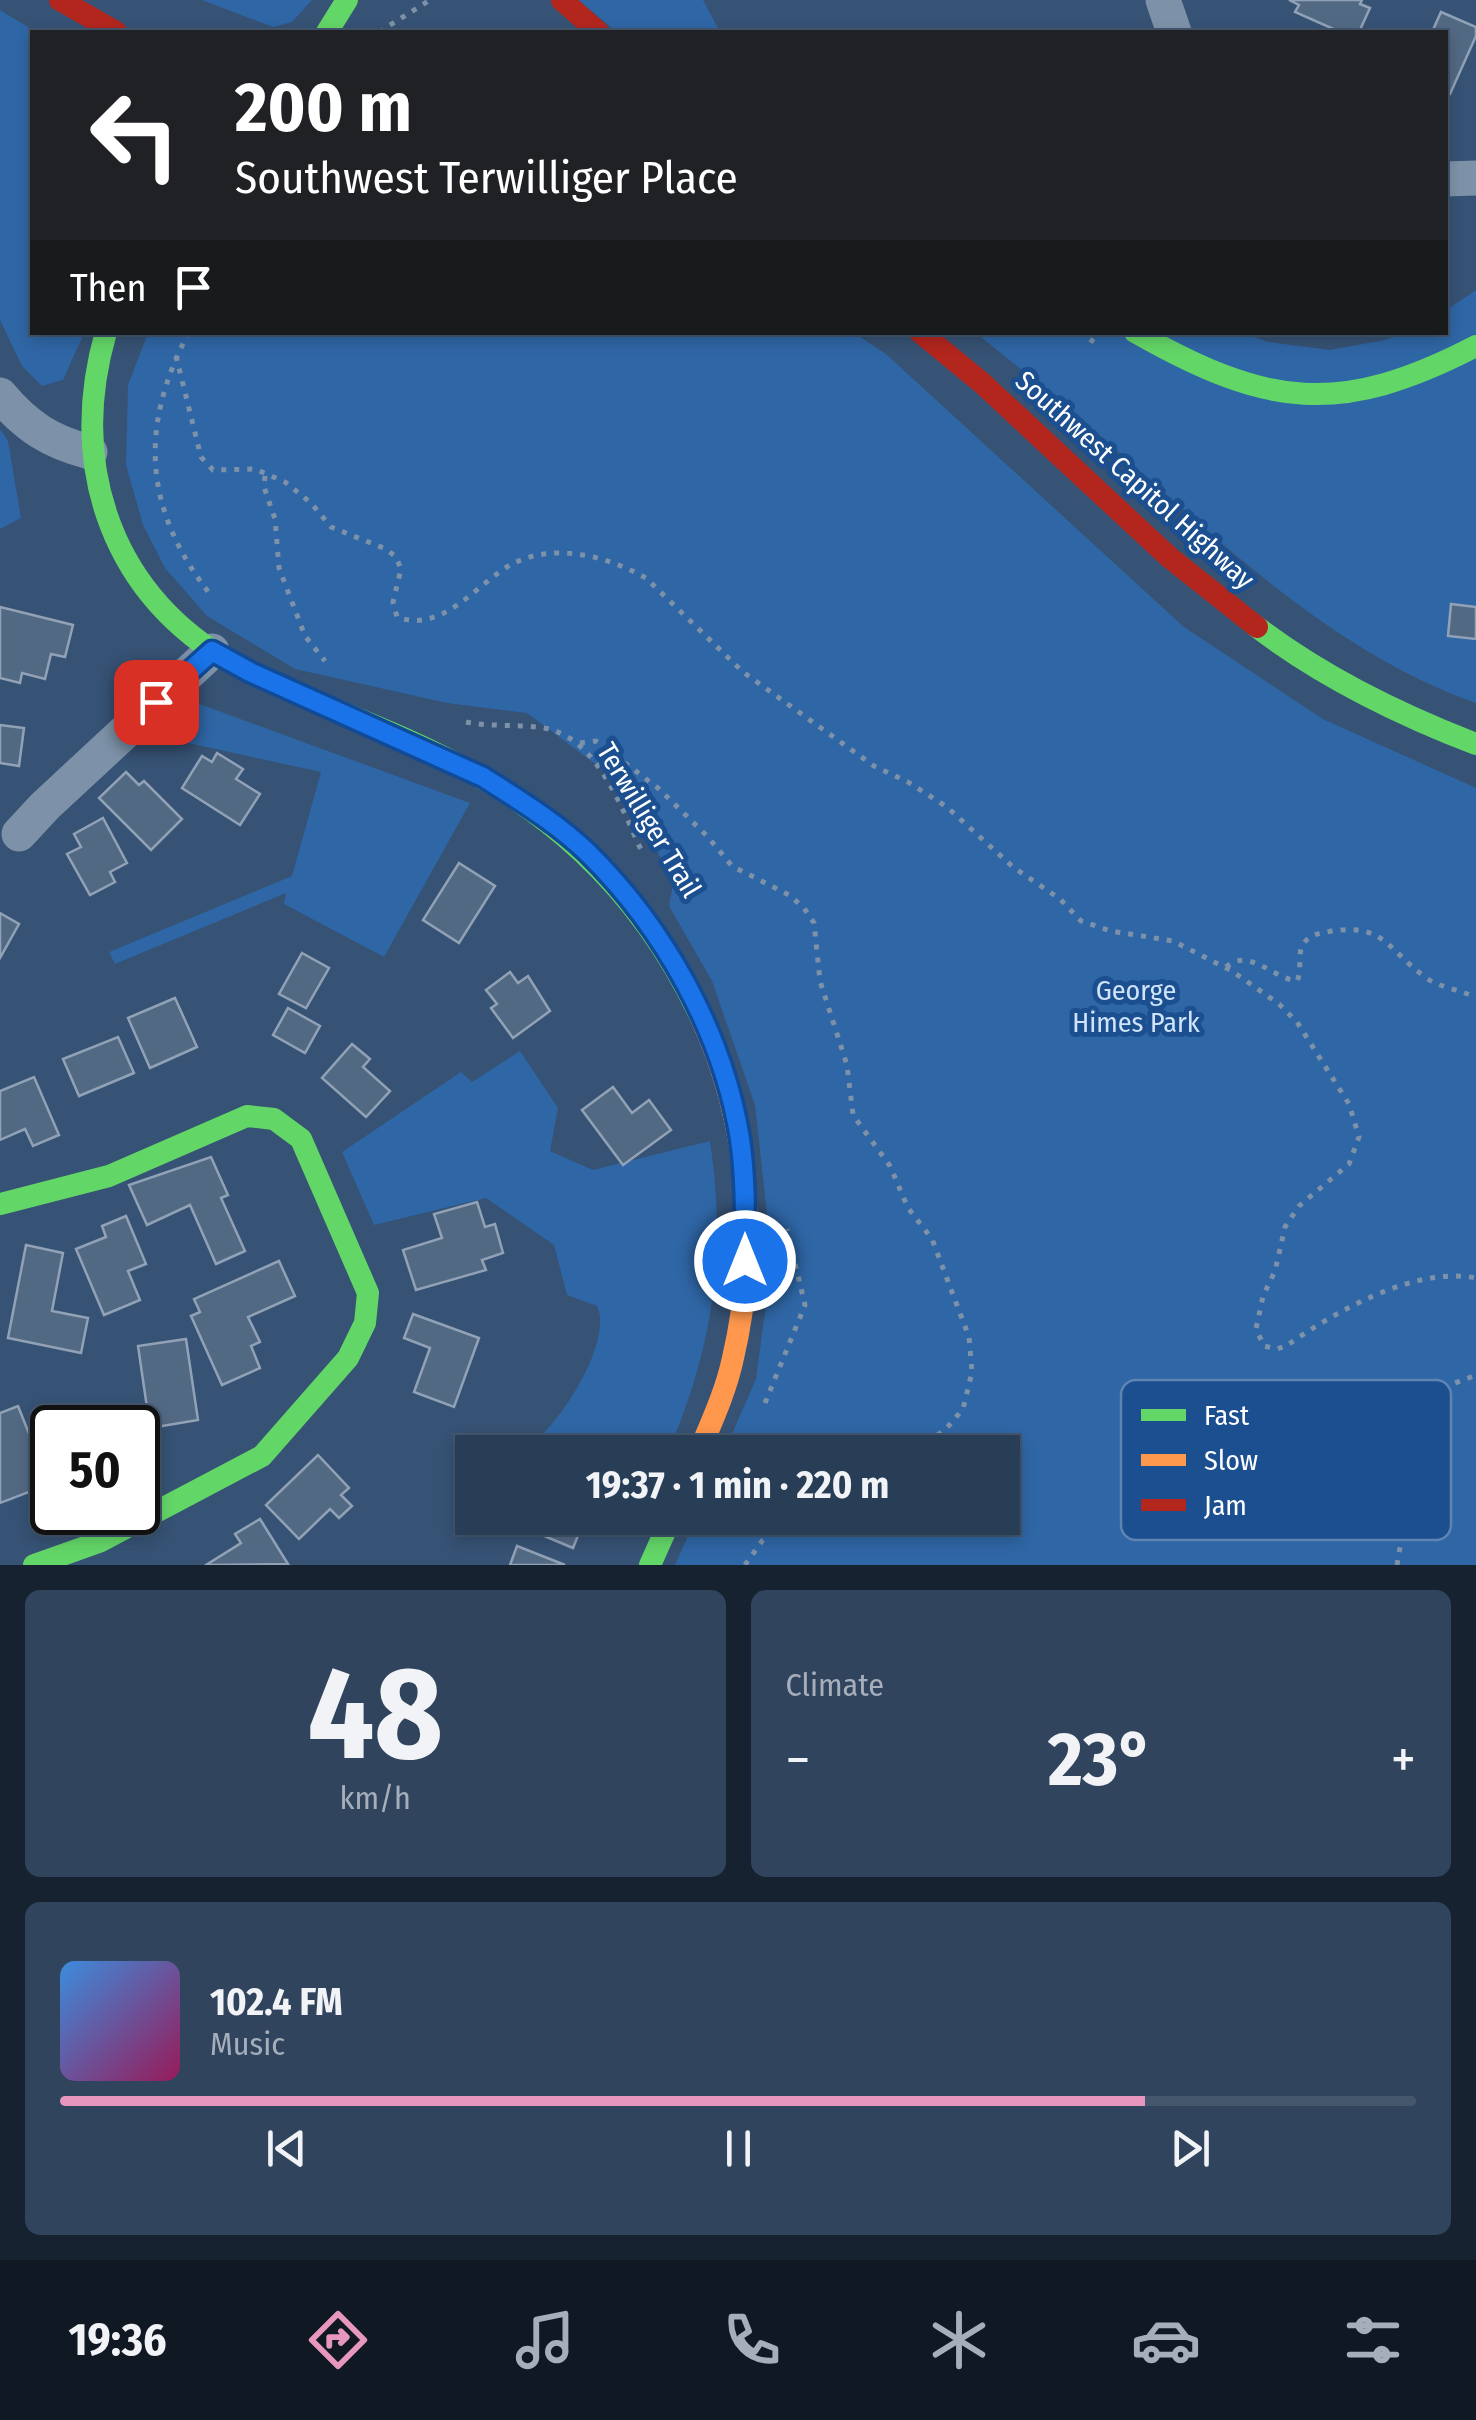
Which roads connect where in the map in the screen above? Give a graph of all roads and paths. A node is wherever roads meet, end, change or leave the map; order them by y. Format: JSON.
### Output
{"nodes":[{"id":1,"x":60,"y":0,"type":"edge"},
{"id":2,"x":347,"y":0,"type":"edge"},
{"id":3,"x":430,"y":0,"type":"edge"},
{"id":4,"x":562,"y":0,"type":"edge"},
{"id":5,"x":1163,"y":0,"type":"edge"},
{"id":6,"x":112,"y":30,"type":"edge"},
{"id":7,"x":328,"y":30,"type":"edge"},
{"id":8,"x":381,"y":30,"type":"edge"},
{"id":9,"x":596,"y":30,"type":"edge"},
{"id":10,"x":1173,"y":30,"type":"edge"},
{"id":11,"x":1448,"y":178,"type":"edge"},
{"id":12,"x":1476,"y":178,"type":"edge"},
{"id":13,"x":105,"y":335,"type":"edge"},
{"id":14,"x":186,"y":335,"type":"edge"},
{"id":15,"x":924,"y":335,"type":"edge"},
{"id":16,"x":1140,"y":335,"type":"edge"},
{"id":17,"x":1476,"y":346,"type":"edge"},
{"id":18,"x":176,"y":356,"type":"junction"},
{"id":19,"x":0,"y":395,"type":"edge"},
{"id":20,"x":90,"y":452,"type":"junction"},
{"id":21,"x":264,"y":475,"type":"junction"},
{"id":22,"x":217,"y":603,"type":"dead end"},
{"id":23,"x":212,"y":651,"type":"junction"},
{"id":24,"x":332,"y":669,"type":"dead end"},
{"id":25,"x":456,"y":720,"type":"dead end"},
{"id":26,"x":580,"y":744,"type":"junction"},
{"id":27,"x":1476,"y":744,"type":"edge"},
{"id":28,"x":19,"y":834,"type":"dead end"},
{"id":29,"x":644,"y":858,"type":"dead end"},
{"id":30,"x":1226,"y":967,"type":"junction"},
{"id":31,"x":1476,"y":998,"type":"edge"},
{"id":32,"x":0,"y":1204,"type":"edge"},
{"id":33,"x":786,"y":1228,"type":"dead end"},
{"id":34,"x":1476,"y":1278,"type":"edge"},
{"id":35,"x":1476,"y":1375,"type":"edge"},
{"id":36,"x":1451,"y":1385,"type":"edge"},
{"id":37,"x":758,"y":1418,"type":"dead end"},
{"id":38,"x":706,"y":1435,"type":"edge"},
{"id":39,"x":938,"y":1435,"type":"edge"},
{"id":40,"x":663,"y":1535,"type":"edge"},
{"id":41,"x":770,"y":1535,"type":"edge"},
{"id":42,"x":1401,"y":1540,"type":"edge"},
{"id":43,"x":34,"y":1565,"type":"edge"},
{"id":44,"x":650,"y":1565,"type":"edge"},
{"id":45,"x":745,"y":1565,"type":"edge"},
{"id":46,"x":1397,"y":1565,"type":"edge"}],
"edges":[{"from":1,"to":6,"type":"main road"},
{"from":2,"to":7,"type":"main road"},
{"from":3,"to":8,"type":"path"},
{"from":4,"to":9,"type":"main road"},
{"from":5,"to":10,"type":"street"},
{"from":11,"to":12,"type":"street"},
{"from":13,"to":20,"type":"main road"},
{"from":14,"to":18,"type":"path"},
{"from":15,"to":27,"type":"main road","name":"Southwest Capitol Highway"},
{"from":16,"to":17,"type":"main road"},
{"from":18,"to":21,"type":"path"},
{"from":18,"to":22,"type":"path"},
{"from":19,"to":20,"type":"street"},
{"from":20,"to":23,"type":"main road"},
{"from":21,"to":24,"type":"path"},
{"from":21,"to":30,"type":"path"},
{"from":23,"to":28,"type":"street"},
{"from":23,"to":38,"type":"main road"},
{"from":25,"to":26,"type":"path","name":"Terwilliger Trail"},
{"from":26,"to":29,"type":"path","name":"Terwilliger Trail"},
{"from":26,"to":39,"type":"path"},
{"from":30,"to":31,"type":"path"},
{"from":30,"to":34,"type":"path"},
{"from":32,"to":43,"type":"main road"},
{"from":33,"to":37,"type":"path"},
{"from":35,"to":36,"type":"path"},
{"from":40,"to":44,"type":"main road"},
{"from":41,"to":45,"type":"path"},
{"from":42,"to":46,"type":"path"}]}
